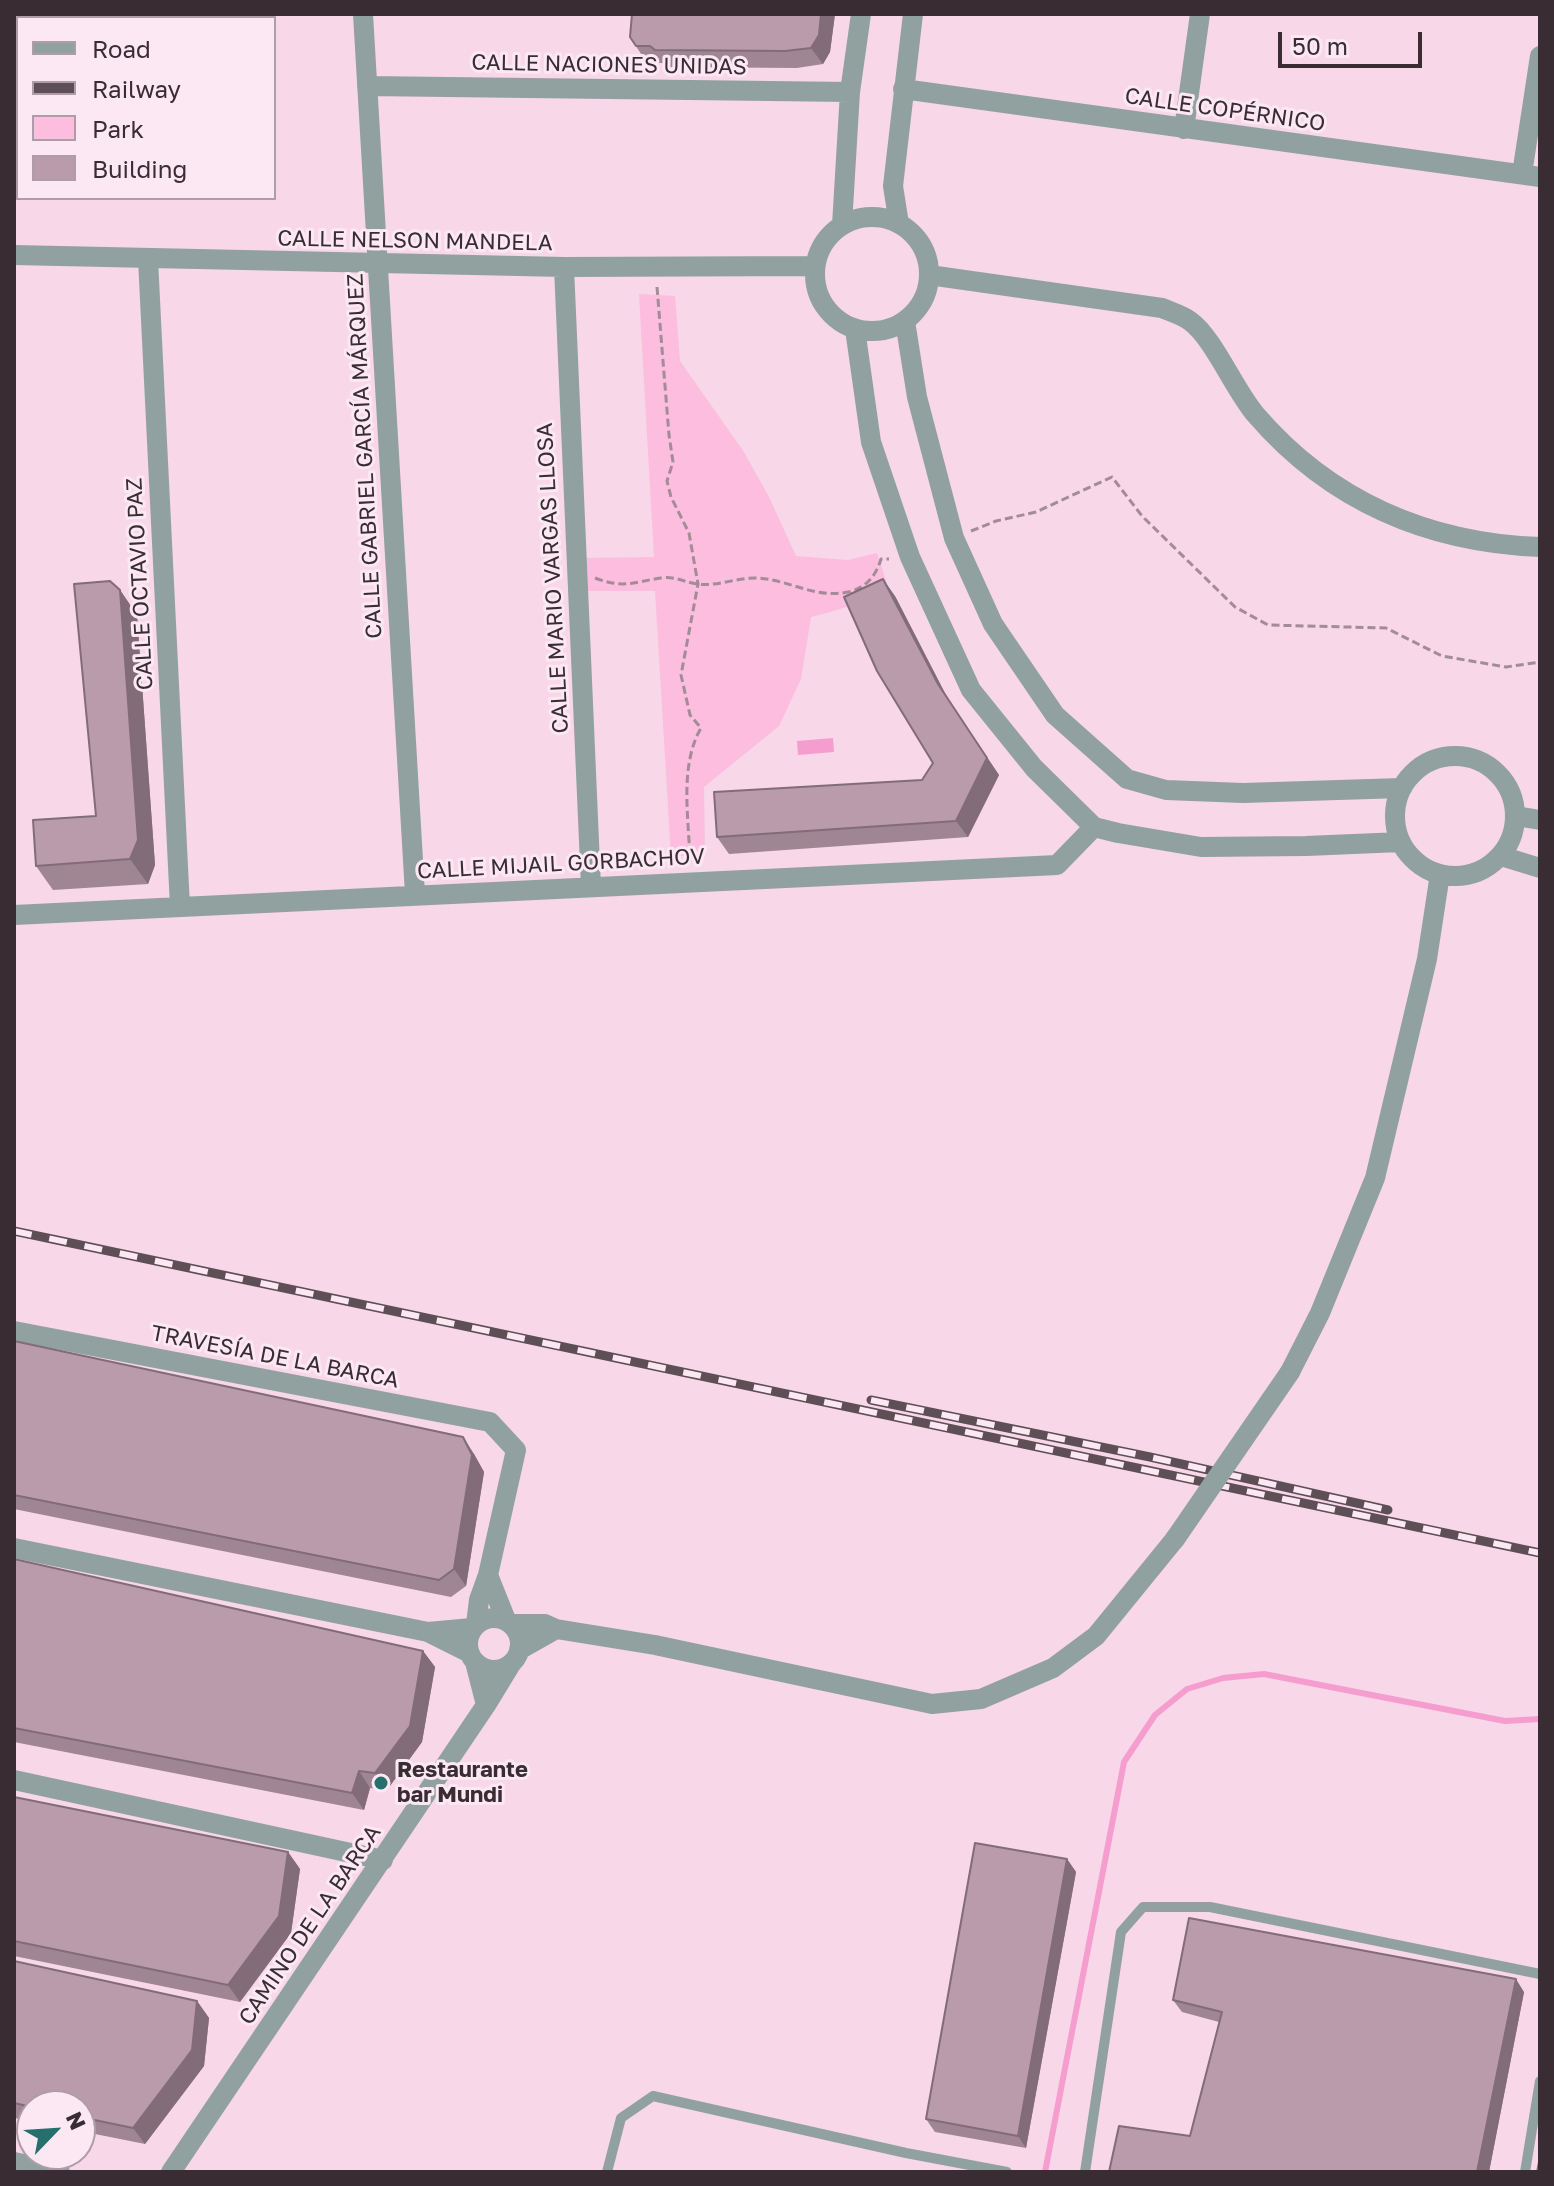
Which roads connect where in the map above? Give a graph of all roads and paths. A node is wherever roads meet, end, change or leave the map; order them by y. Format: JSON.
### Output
{"nodes":[{"id":1,"x":363,"y":14,"type":"edge"},
{"id":2,"x":861,"y":14,"type":"edge"},
{"id":3,"x":913,"y":14,"type":"edge"},
{"id":4,"x":1200,"y":14,"type":"edge"},
{"id":5,"x":1540,"y":56,"type":"edge"},
{"id":6,"x":367,"y":86,"type":"junction"},
{"id":7,"x":903,"y":89,"type":"junction"},
{"id":8,"x":850,"y":92,"type":"junction"},
{"id":9,"x":1184,"y":129,"type":"junction"},
{"id":10,"x":1531,"y":176,"type":"edge"},
{"id":11,"x":899,"y":224,"type":"junction"},
{"id":12,"x":842,"y":225,"type":"junction"},
{"id":13,"x":14,"y":255,"type":"edge"},
{"id":14,"x":148,"y":259,"type":"junction"},
{"id":15,"x":378,"y":265,"type":"junction"},
{"id":16,"x":815,"y":266,"type":"junction"},
{"id":17,"x":564,"y":267,"type":"junction"},
{"id":18,"x":655,"y":267,"type":"junction"},
{"id":19,"x":929,"y":275,"type":"junction"},
{"id":20,"x":905,"y":321,"type":"junction"},
{"id":21,"x":855,"y":329,"type":"junction"},
{"id":22,"x":954,"y":538,"type":"junction"},
{"id":23,"x":1540,"y":547,"type":"edge"},
{"id":24,"x":910,"y":557,"type":"junction"},
{"id":25,"x":577,"y":577,"type":"junction"},
{"id":26,"x":698,"y":584,"type":"junction"},
{"id":27,"x":1540,"y":662,"type":"edge"},
{"id":28,"x":1402,"y":788,"type":"junction"},
{"id":29,"x":1516,"y":816,"type":"junction"},
{"id":30,"x":1540,"y":820,"type":"edge"},
{"id":31,"x":1094,"y":827,"type":"junction"},
{"id":32,"x":1401,"y":842,"type":"junction"},
{"id":33,"x":1501,"y":856,"type":"junction"},
{"id":34,"x":1540,"y":868,"type":"edge"},
{"id":35,"x":1440,"y":874,"type":"junction"},
{"id":36,"x":690,"y":882,"type":"junction"},
{"id":37,"x":591,"y":887,"type":"junction"},
{"id":38,"x":415,"y":894,"type":"junction"},
{"id":39,"x":180,"y":907,"type":"junction"},
{"id":40,"x":14,"y":915,"type":"edge"},
{"id":41,"x":14,"y":1331,"type":"edge"},
{"id":42,"x":14,"y":1548,"type":"edge"},
{"id":43,"x":488,"y":1575,"type":"junction"},
{"id":44,"x":508,"y":1622,"type":"junction"},
{"id":45,"x":474,"y":1626,"type":"junction"},
{"id":46,"x":556,"y":1629,"type":"junction"},
{"id":47,"x":428,"y":1632,"type":"junction"},
{"id":48,"x":472,"y":1657,"type":"junction"},
{"id":49,"x":515,"y":1657,"type":"junction"},
{"id":50,"x":486,"y":1705,"type":"junction"},
{"id":51,"x":14,"y":1780,"type":"edge"},
{"id":52,"x":383,"y":1860,"type":"junction"},
{"id":53,"x":1540,"y":1974,"type":"edge"},
{"id":54,"x":1540,"y":2081,"type":"edge"},
{"id":55,"x":14,"y":2162,"type":"edge"},
{"id":56,"x":60,"y":2172,"type":"edge"},
{"id":57,"x":171,"y":2172,"type":"edge"},
{"id":58,"x":607,"y":2172,"type":"edge"},
{"id":59,"x":1007,"y":2172,"type":"edge"},
{"id":60,"x":1085,"y":2172,"type":"edge"},
{"id":61,"x":1525,"y":2172,"type":"edge"}],
"edges":[{"from":1,"to":6,"type":"street","name":"CALLE GABRIEL GARCÍA MÁRQUEZ"},
{"from":2,"to":8,"type":"street"},
{"from":3,"to":7,"type":"street"},
{"from":4,"to":9,"type":"street"},
{"from":5,"to":10,"type":"street"},
{"from":6,"to":8,"type":"street","name":"CALLE NACIONES UNIDAS"},
{"from":6,"to":15,"type":"street","name":"CALLE GABRIEL GARCÍA MÁRQUEZ"},
{"from":7,"to":9,"type":"street","name":"CALLE COPÉRNICO"},
{"from":7,"to":11,"type":"street"},
{"from":8,"to":12,"type":"street"},
{"from":9,"to":10,"type":"street","name":"CALLE COPÉRNICO"},
{"from":11,"to":12,"type":"street"},
{"from":11,"to":19,"type":"street"},
{"from":12,"to":16,"type":"street"},
{"from":13,"to":14,"type":"street","name":"CALLE NELSON MANDELA"},
{"from":14,"to":15,"type":"street","name":"CALLE NELSON MANDELA"},
{"from":14,"to":39,"type":"street","name":"CALLE OCTAVIO PAZ"},
{"from":15,"to":17,"type":"street","name":"CALLE NELSON MANDELA"},
{"from":15,"to":38,"type":"street","name":"CALLE GABRIEL GARCÍA MÁRQUEZ"},
{"from":16,"to":18,"type":"street","name":"CALLE NELSON MANDELA"},
{"from":16,"to":21,"type":"street"},
{"from":17,"to":18,"type":"street","name":"CALLE NELSON MANDELA"},
{"from":17,"to":25,"type":"street","name":"CALLE MARIO VARGAS LLOSA"},
{"from":18,"to":26,"type":"path"},
{"from":19,"to":20,"type":"street"},
{"from":19,"to":23,"type":"street"},
{"from":20,"to":21,"type":"street"},
{"from":20,"to":22,"type":"street"},
{"from":21,"to":24,"type":"street"},
{"from":22,"to":27,"type":"path"},
{"from":22,"to":28,"type":"street"},
{"from":24,"to":26,"type":"path"},
{"from":24,"to":31,"type":"street"},
{"from":25,"to":26,"type":"path"},
{"from":25,"to":37,"type":"street","name":"CALLE MARIO VARGAS LLOSA"},
{"from":26,"to":36,"type":"path"},
{"from":28,"to":29,"type":"street"},
{"from":28,"to":32,"type":"street"},
{"from":29,"to":30,"type":"street"},
{"from":29,"to":33,"type":"street"},
{"from":31,"to":32,"type":"street"},
{"from":31,"to":36,"type":"street","name":"CALLE MIJAIL GORBACHOV"},
{"from":32,"to":35,"type":"street"},
{"from":33,"to":34,"type":"street"},
{"from":33,"to":35,"type":"street"},
{"from":35,"to":46,"type":"street","bridge":true},
{"from":36,"to":37,"type":"street","name":"CALLE MIJAIL GORBACHOV"},
{"from":37,"to":38,"type":"street","name":"CALLE MIJAIL GORBACHOV"},
{"from":38,"to":39,"type":"street","name":"CALLE MIJAIL GORBACHOV"},
{"from":39,"to":40,"type":"street","name":"CALLE MIJAIL GORBACHOV"},
{"from":41,"to":43,"type":"street","name":"TRAVESÍA DE LA BARCA"},
{"from":42,"to":47,"type":"street"},
{"from":43,"to":44,"type":"street"},
{"from":43,"to":45,"type":"street"},
{"from":44,"to":45,"type":"street"},
{"from":44,"to":46,"type":"street"},
{"from":44,"to":49,"type":"street"},
{"from":45,"to":47,"type":"street"},
{"from":45,"to":48,"type":"street"},
{"from":46,"to":49,"type":"street"},
{"from":47,"to":48,"type":"street"},
{"from":48,"to":49,"type":"street"},
{"from":48,"to":50,"type":"street"},
{"from":49,"to":50,"type":"street","name":"CAMINO DE LA BARCA"},
{"from":50,"to":52,"type":"street","name":"CAMINO DE LA BARCA"},
{"from":51,"to":52,"type":"street"},
{"from":52,"to":57,"type":"street","name":"CAMINO DE LA BARCA"},
{"from":53,"to":60,"type":"lane"},
{"from":54,"to":61,"type":"lane"},
{"from":55,"to":56,"type":"street"},
{"from":58,"to":59,"type":"lane"}]}
